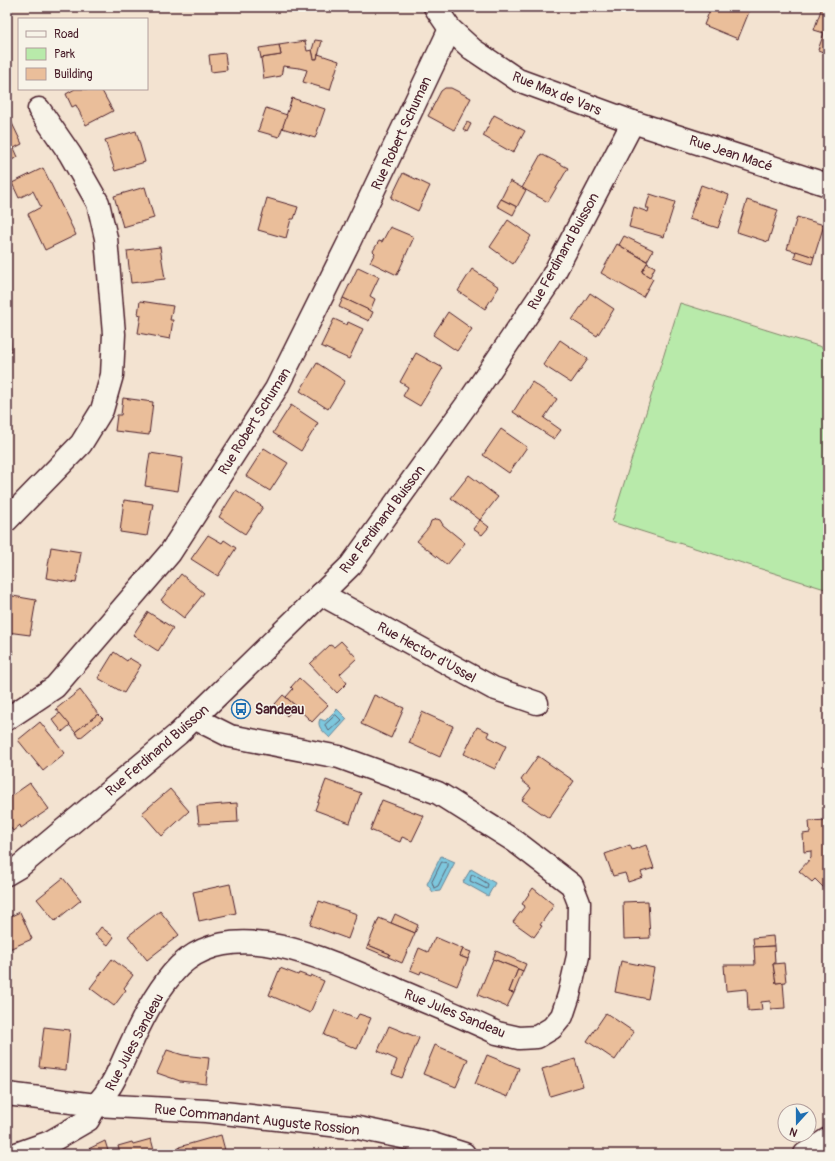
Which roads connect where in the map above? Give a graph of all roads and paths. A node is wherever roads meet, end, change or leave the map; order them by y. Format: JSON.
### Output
{"nodes":[{"id":1,"x":435,"y":7,"type":"edge"},
{"id":2,"x":450,"y":29,"type":"junction"},
{"id":3,"x":39,"y":109,"type":"dead end"},
{"id":4,"x":633,"y":122,"type":"junction"},
{"id":5,"x":828,"y":185,"type":"edge"},
{"id":6,"x":7,"y":520,"type":"edge"},
{"id":7,"x":321,"y":594,"type":"junction"},
{"id":8,"x":537,"y":703,"type":"dead end"},
{"id":9,"x":194,"y":718,"type":"junction"},
{"id":10,"x":7,"y":719,"type":"edge"},
{"id":11,"x":7,"y":874,"type":"edge"},
{"id":12,"x":7,"y":1094,"type":"edge"},
{"id":13,"x":96,"y":1105,"type":"junction"},
{"id":14,"x":828,"y":1139,"type":"edge"},
{"id":15,"x":16,"y":1154,"type":"edge"},
{"id":16,"x":464,"y":1154,"type":"edge"},
{"id":17,"x":805,"y":1154,"type":"edge"}],
"edges":[{"from":1,"to":2,"type":"street","name":"Rue Max de Vars"},
{"from":2,"to":4,"type":"street","name":"Rue Max de Vars"},
{"from":2,"to":10,"type":"street","name":"Rue Robert Schuman"},
{"from":3,"to":6,"type":"street"},
{"from":4,"to":5,"type":"street","name":"Rue Jean Macé"},
{"from":4,"to":7,"type":"street","name":"Rue Ferdinand Buisson"},
{"from":7,"to":8,"type":"street","name":"Rue Hector d'Ussel"},
{"from":7,"to":9,"type":"street","name":"Rue Ferdinand Buisson"},
{"from":9,"to":11,"type":"street","name":"Rue Ferdinand Buisson"},
{"from":9,"to":13,"type":"street","name":"Rue Jules Sandeau"},
{"from":12,"to":13,"type":"street"},
{"from":13,"to":15,"type":"street"},
{"from":13,"to":16,"type":"street","name":"Rue Commandant Auguste Rossion"},
{"from":14,"to":17,"type":"street"}]}
